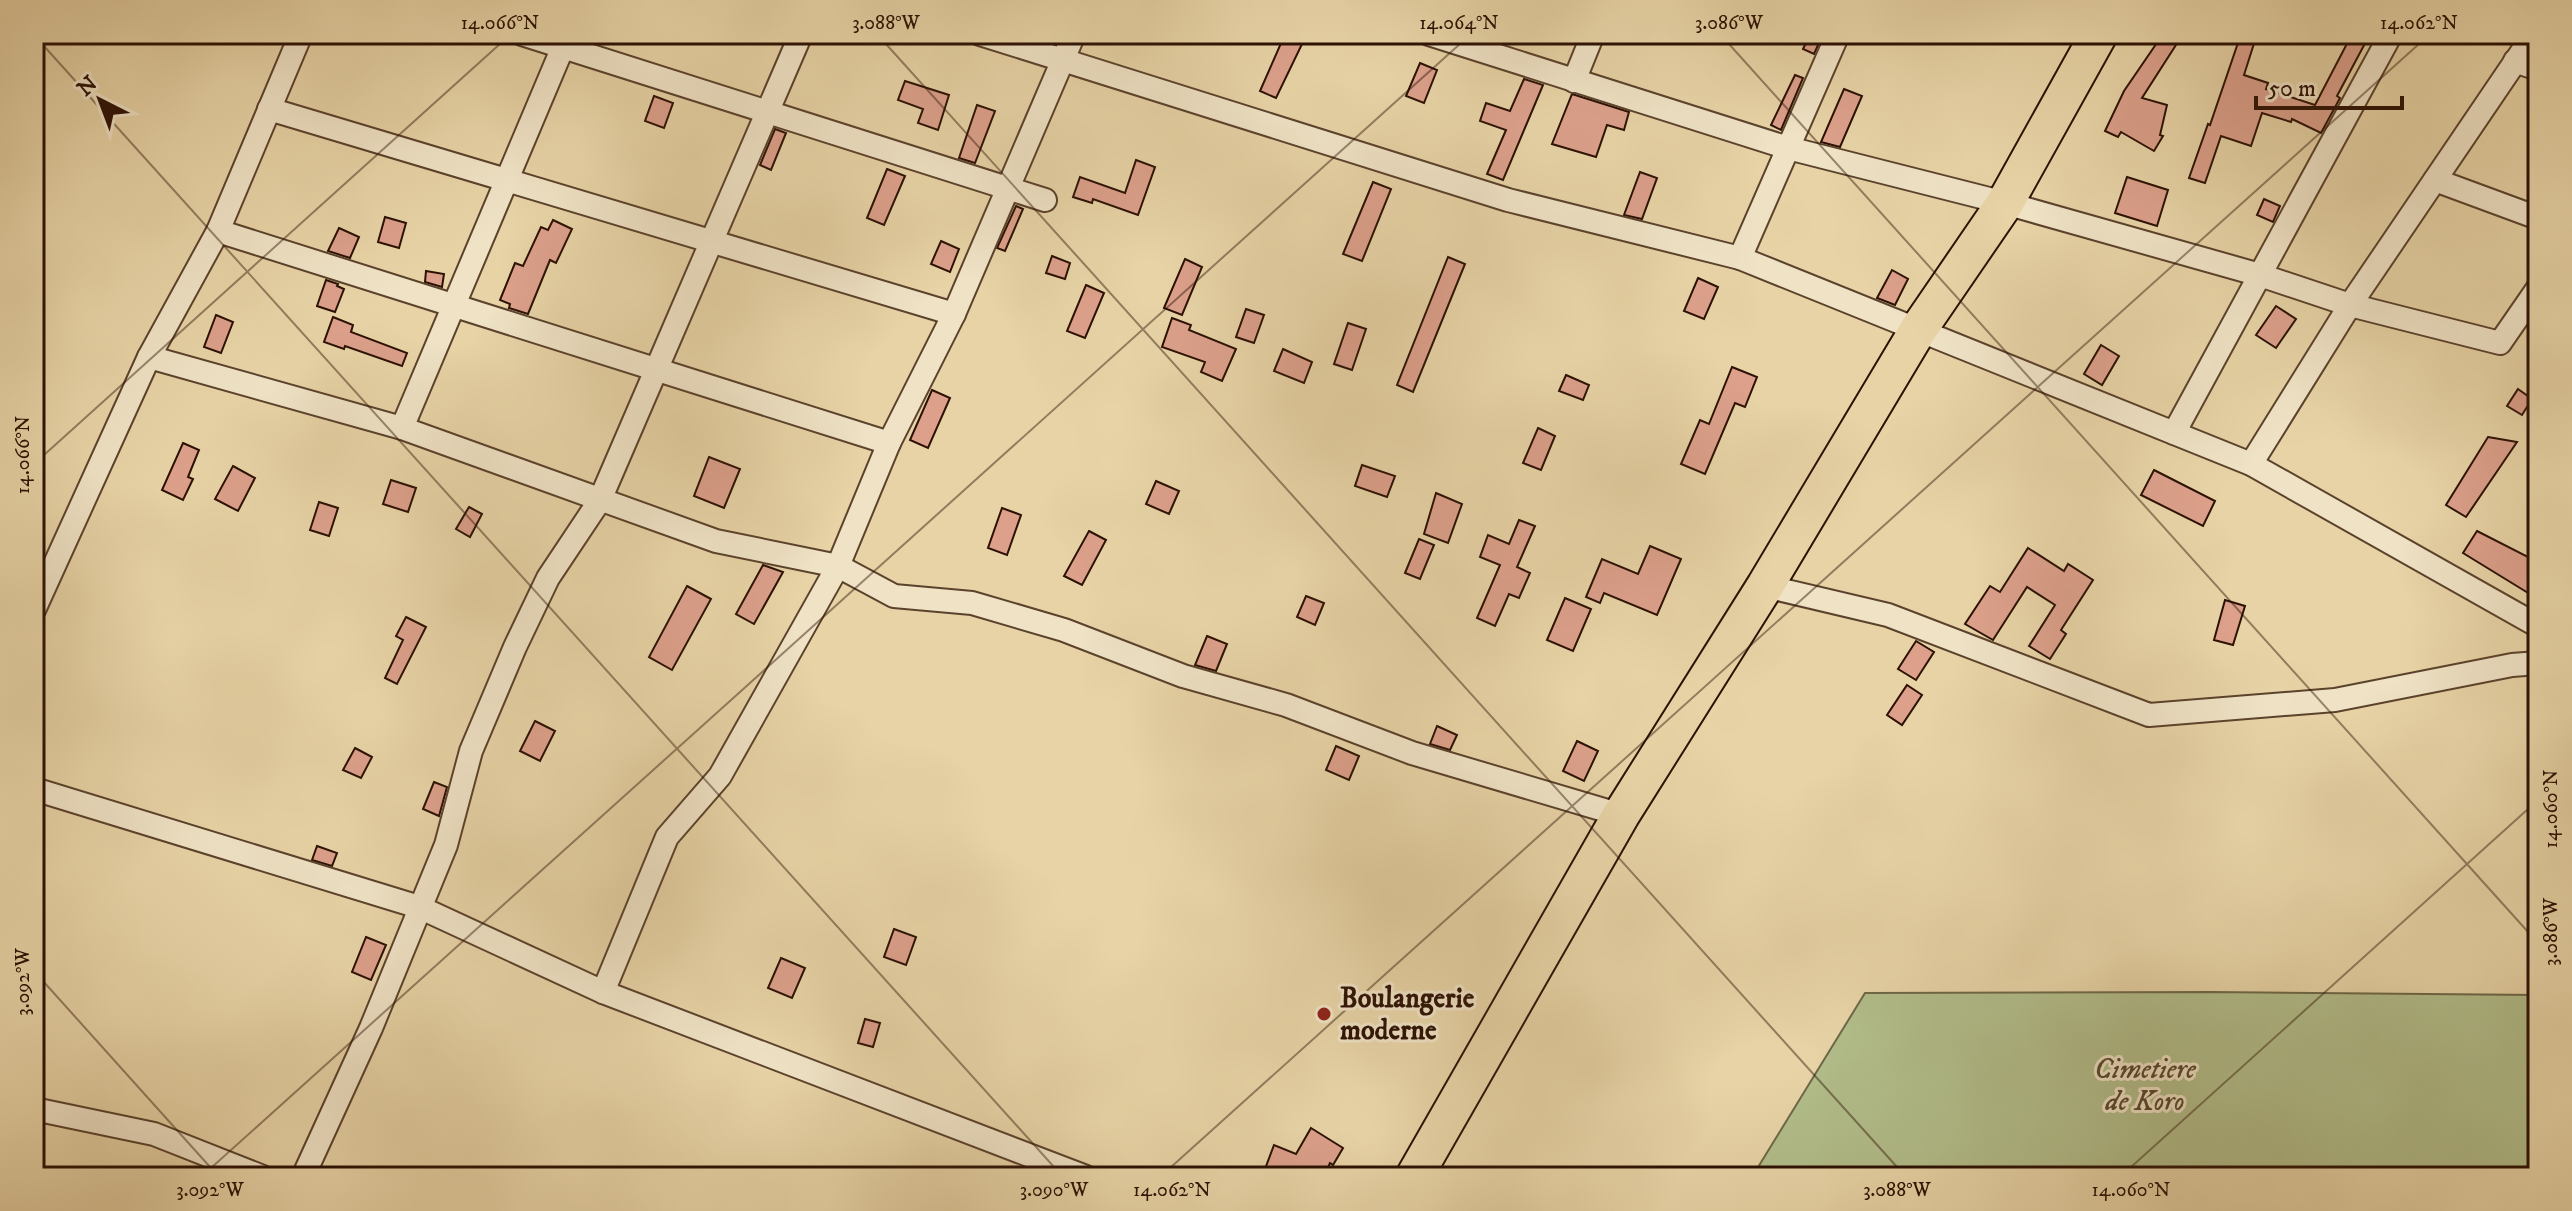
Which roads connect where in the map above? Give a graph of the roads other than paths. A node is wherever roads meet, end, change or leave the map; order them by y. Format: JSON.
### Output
{"nodes":[{"id":1,"x":301,"y":34,"type":"edge"},
{"id":2,"x":522,"y":34,"type":"edge"},
{"id":3,"x":801,"y":34,"type":"edge"},
{"id":4,"x":980,"y":34,"type":"edge"},
{"id":5,"x":1074,"y":34,"type":"edge"},
{"id":6,"x":1429,"y":34,"type":"edge"},
{"id":7,"x":1593,"y":34,"type":"edge"},
{"id":8,"x":1838,"y":34,"type":"edge"},
{"id":9,"x":2099,"y":34,"type":"edge"},
{"id":10,"x":2391,"y":34,"type":"edge"},
{"id":11,"x":2534,"y":34,"type":"edge"},
{"id":12,"x":566,"y":40,"type":"edge"},
{"id":13,"x":1062,"y":61,"type":"junction"},
{"id":14,"x":2515,"y":61,"type":"junction"},
{"id":15,"x":2538,"y":69,"type":"edge"},
{"id":16,"x":1574,"y":81,"type":"junction"},
{"id":17,"x":269,"y":109,"type":"junction"},
{"id":18,"x":767,"y":112,"type":"junction"},
{"id":19,"x":1788,"y":148,"type":"junction"},
{"id":20,"x":507,"y":180,"type":"junction"},
{"id":21,"x":2435,"y":180,"type":"junction"},
{"id":22,"x":1008,"y":188,"type":"junction"},
{"id":23,"x":1045,"y":200,"type":"dead end"},
{"id":24,"x":2005,"y":203,"type":"junction"},
{"id":25,"x":2538,"y":218,"type":"edge"},
{"id":26,"x":218,"y":231,"type":"junction"},
{"id":27,"x":712,"y":241,"type":"junction"},
{"id":28,"x":1740,"y":258,"type":"junction"},
{"id":29,"x":2260,"y":275,"type":"junction"},
{"id":30,"x":2538,"y":288,"type":"edge"},
{"id":31,"x":2350,"y":305,"type":"junction"},
{"id":32,"x":453,"y":306,"type":"junction"},
{"id":33,"x":954,"y":314,"type":"junction"},
{"id":34,"x":1918,"y":330,"type":"junction"},
{"id":35,"x":149,"y":357,"type":"junction"},
{"id":36,"x":656,"y":370,"type":"junction"},
{"id":37,"x":402,"y":428,"type":"junction"},
{"id":38,"x":2174,"y":433,"type":"junction"},
{"id":39,"x":889,"y":443,"type":"junction"},
{"id":40,"x":2251,"y":464,"type":"junction"},
{"id":41,"x":600,"y":500,"type":"junction"},
{"id":42,"x":57,"y":557,"type":"junction"},
{"id":43,"x":34,"y":564,"type":"edge"},
{"id":44,"x":838,"y":566,"type":"junction"},
{"id":45,"x":1765,"y":586,"type":"junction"},
{"id":46,"x":34,"y":610,"type":"edge"},
{"id":47,"x":2538,"y":626,"type":"edge"},
{"id":48,"x":2538,"y":663,"type":"edge"},
{"id":49,"x":34,"y":789,"type":"edge"},
{"id":50,"x":1621,"y":815,"type":"junction"},
{"id":51,"x":419,"y":907,"type":"junction"},
{"id":52,"x":603,"y":992,"type":"junction"},
{"id":53,"x":34,"y":1109,"type":"edge"},
{"id":54,"x":263,"y":1177,"type":"edge"},
{"id":55,"x":303,"y":1177,"type":"edge"},
{"id":56,"x":1086,"y":1177,"type":"edge"},
{"id":57,"x":1414,"y":1177,"type":"edge"}],
"edges":[{"from":1,"to":17,"type":"street"},
{"from":2,"to":12,"type":"street"},
{"from":3,"to":18,"type":"street"},
{"from":4,"to":13,"type":"street"},
{"from":5,"to":13,"type":"street"},
{"from":6,"to":16,"type":"street"},
{"from":7,"to":16,"type":"street"},
{"from":8,"to":19,"type":"street"},
{"from":9,"to":24,"type":"main road"},
{"from":10,"to":29,"type":"street"},
{"from":11,"to":14,"type":"street"},
{"from":12,"to":18,"type":"street"},
{"from":12,"to":20,"type":"street"},
{"from":13,"to":22,"type":"street"},
{"from":13,"to":28,"type":"street"},
{"from":14,"to":15,"type":"street"},
{"from":14,"to":21,"type":"street"},
{"from":16,"to":19,"type":"street"},
{"from":17,"to":20,"type":"street"},
{"from":17,"to":26,"type":"street"},
{"from":18,"to":22,"type":"street"},
{"from":18,"to":27,"type":"street"},
{"from":19,"to":24,"type":"street"},
{"from":19,"to":28,"type":"street"},
{"from":20,"to":27,"type":"street"},
{"from":20,"to":32,"type":"street"},
{"from":21,"to":25,"type":"street"},
{"from":21,"to":31,"type":"street"},
{"from":22,"to":23,"type":"street"},
{"from":22,"to":33,"type":"street"},
{"from":24,"to":29,"type":"street"},
{"from":24,"to":34,"type":"main road"},
{"from":26,"to":32,"type":"street"},
{"from":26,"to":35,"type":"street"},
{"from":27,"to":33,"type":"street"},
{"from":27,"to":36,"type":"street"},
{"from":28,"to":34,"type":"street"},
{"from":29,"to":31,"type":"street"},
{"from":29,"to":38,"type":"street"},
{"from":30,"to":31,"type":"street"},
{"from":31,"to":40,"type":"street"},
{"from":32,"to":36,"type":"street"},
{"from":32,"to":37,"type":"street"},
{"from":33,"to":39,"type":"street"},
{"from":34,"to":38,"type":"street"},
{"from":34,"to":45,"type":"main road"},
{"from":35,"to":37,"type":"street"},
{"from":35,"to":42,"type":"street"},
{"from":36,"to":39,"type":"street"},
{"from":36,"to":41,"type":"street"},
{"from":37,"to":41,"type":"street"},
{"from":38,"to":40,"type":"street"},
{"from":39,"to":44,"type":"street"},
{"from":40,"to":47,"type":"street"},
{"from":41,"to":44,"type":"street"},
{"from":41,"to":51,"type":"street"},
{"from":42,"to":43,"type":"street"},
{"from":42,"to":46,"type":"street"},
{"from":44,"to":50,"type":"street"},
{"from":44,"to":52,"type":"street"},
{"from":45,"to":48,"type":"street"},
{"from":45,"to":50,"type":"main road"},
{"from":49,"to":51,"type":"street"},
{"from":50,"to":57,"type":"main road"},
{"from":51,"to":52,"type":"street"},
{"from":51,"to":55,"type":"street"},
{"from":52,"to":56,"type":"street"},
{"from":53,"to":54,"type":"street"}]}
